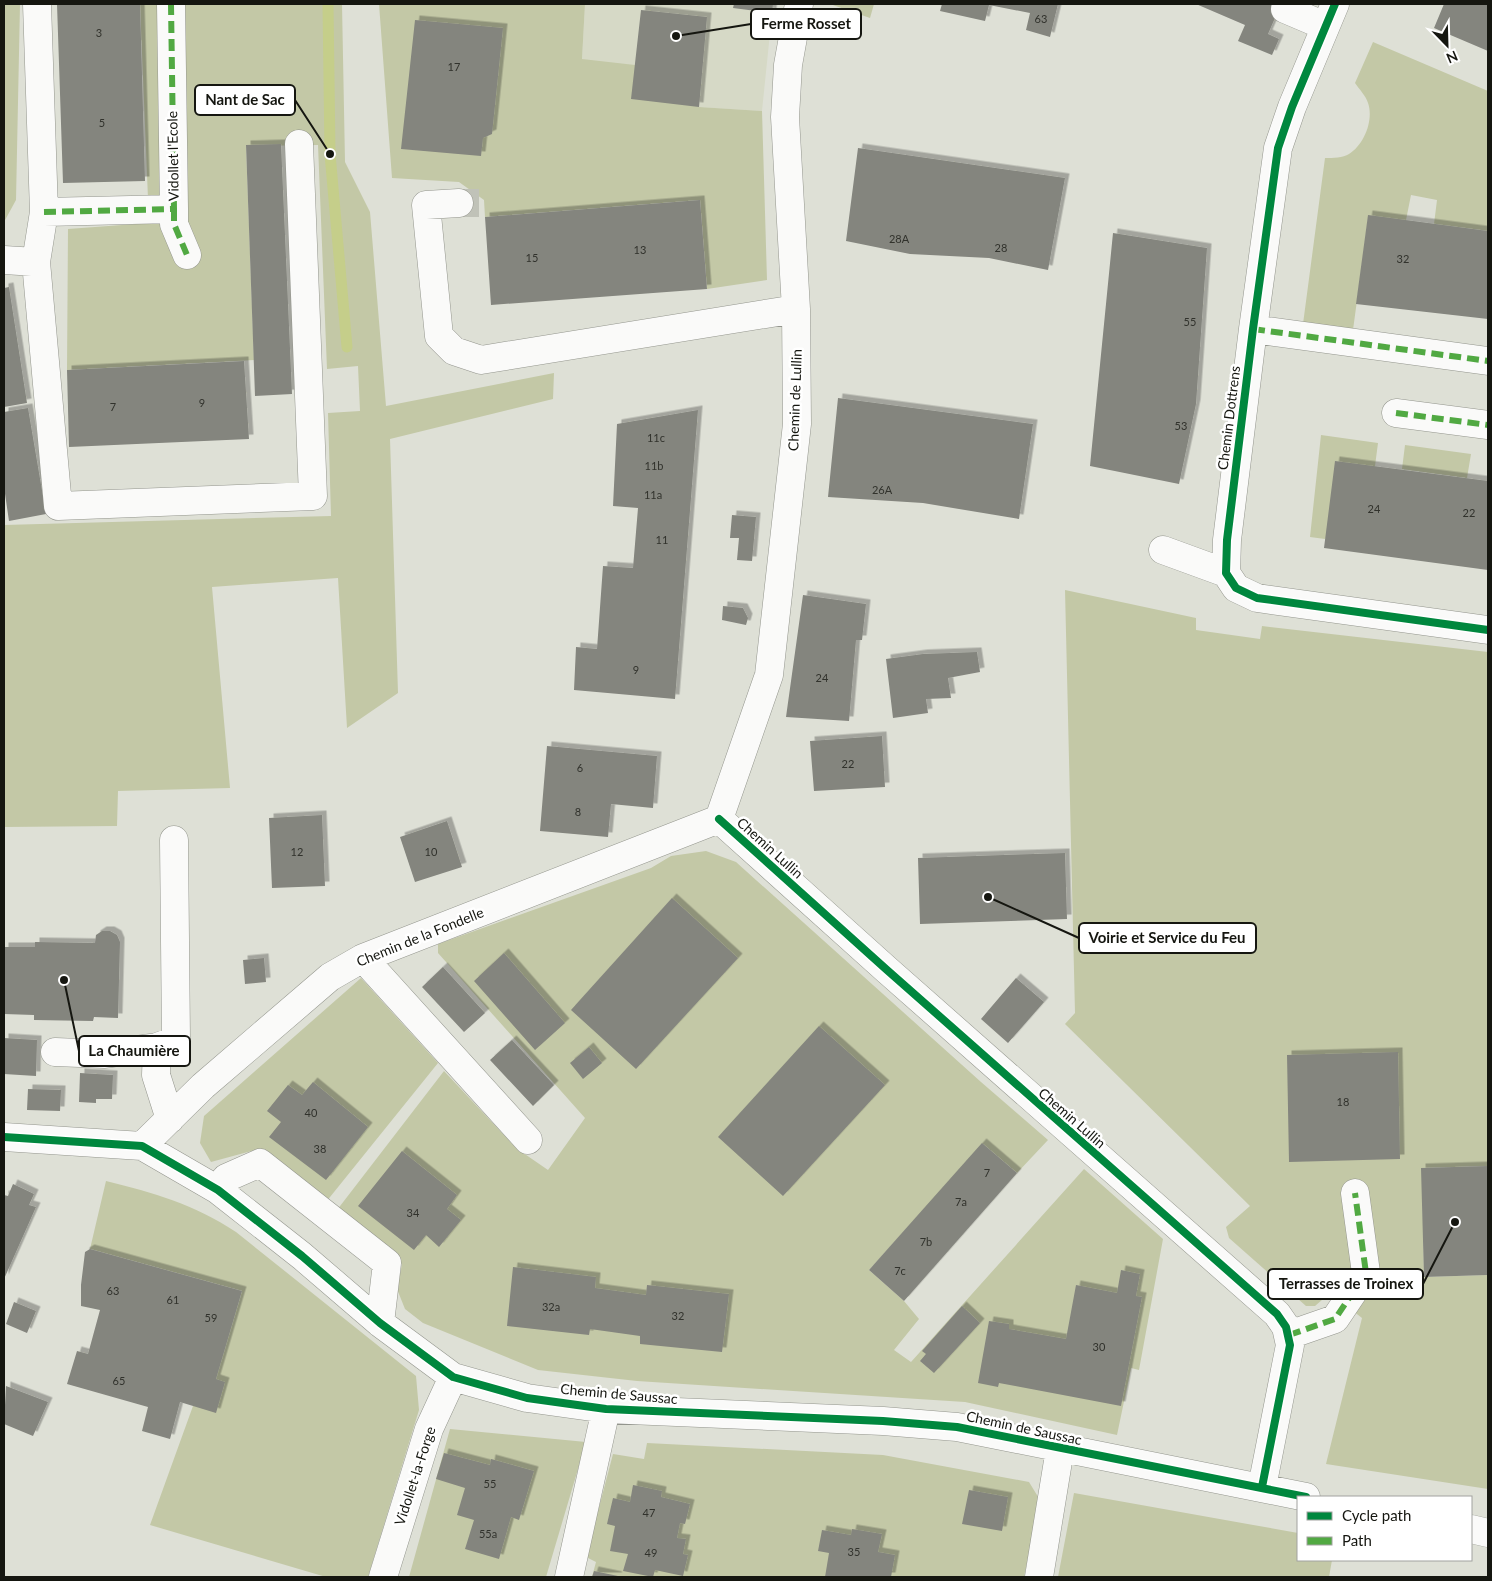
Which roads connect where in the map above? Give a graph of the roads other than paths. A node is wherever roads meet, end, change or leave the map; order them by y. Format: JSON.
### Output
{"nodes":[{"id":1,"x":37,"y":4,"type":"edge"},
{"id":2,"x":171,"y":4,"type":"edge"},
{"id":3,"x":799,"y":4,"type":"edge"},
{"id":4,"x":1285,"y":9,"type":"dead end"},
{"id":5,"x":1330,"y":15,"type":"edge"},
{"id":6,"x":299,"y":144,"type":"dead end"},
{"id":7,"x":459,"y":203,"type":"tunnel mouth"},
{"id":8,"x":174,"y":209,"type":"junction"},
{"id":9,"x":44,"y":212,"type":"junction"},
{"id":10,"x":187,"y":255,"type":"dead end"},
{"id":11,"x":4,"y":260,"type":"edge"},
{"id":12,"x":36,"y":262,"type":"junction"},
{"id":13,"x":796,"y":309,"type":"junction"},
{"id":14,"x":1253,"y":329,"type":"junction"},
{"id":15,"x":1488,"y":361,"type":"edge"},
{"id":16,"x":1396,"y":413,"type":"dead end"},
{"id":17,"x":1488,"y":425,"type":"edge"},
{"id":18,"x":1162,"y":550,"type":"dead end"},
{"id":19,"x":1226,"y":573,"type":"junction"},
{"id":20,"x":1488,"y":630,"type":"edge"},
{"id":21,"x":719,"y":819,"type":"junction"},
{"id":22,"x":174,"y":840,"type":"dead end"},
{"id":23,"x":363,"y":958,"type":"junction"},
{"id":24,"x":157,"y":1047,"type":"junction"},
{"id":25,"x":55,"y":1052,"type":"dead end"},
{"id":26,"x":170,"y":1119,"type":"junction"},
{"id":27,"x":4,"y":1137,"type":"edge"},
{"id":28,"x":528,"y":1140,"type":"dead end"},
{"id":29,"x":142,"y":1146,"type":"junction"},
{"id":30,"x":218,"y":1190,"type":"junction"},
{"id":31,"x":1355,"y":1194,"type":"dead end"},
{"id":32,"x":380,"y":1323,"type":"junction"},
{"id":33,"x":1289,"y":1335,"type":"junction"},
{"id":34,"x":453,"y":1377,"type":"junction"},
{"id":35,"x":606,"y":1409,"type":"junction"},
{"id":36,"x":1060,"y":1449,"type":"junction"},
{"id":37,"x":1262,"y":1487,"type":"junction"},
{"id":38,"x":1302,"y":1496,"type":"edge"},
{"id":39,"x":1472,"y":1529,"type":"edge"},
{"id":40,"x":1488,"y":1533,"type":"edge"},
{"id":41,"x":383,"y":1577,"type":"edge"},
{"id":42,"x":569,"y":1577,"type":"edge"},
{"id":43,"x":1040,"y":1577,"type":"edge"}],
"edges":[{"from":1,"to":9,"type":"street"},
{"from":2,"to":8,"type":"street","name":"Vidollet l'Ecole"},
{"from":3,"to":13,"type":"street","name":"Chemin de Lullin"},
{"from":4,"to":5,"type":"street"},
{"from":5,"to":14,"type":"street","name":"Chemin Dottrens"},
{"from":6,"to":12,"type":"street"},
{"from":7,"to":13,"type":"street"},
{"from":8,"to":9,"type":"street","name":"Vidollet l'Ecole"},
{"from":8,"to":10,"type":"street"},
{"from":9,"to":12,"type":"street"},
{"from":11,"to":12,"type":"street"},
{"from":13,"to":21,"type":"street","name":"Chemin de Lullin"},
{"from":14,"to":15,"type":"street"},
{"from":14,"to":19,"type":"street","name":"Chemin Dottrens"},
{"from":16,"to":17,"type":"street"},
{"from":18,"to":19,"type":"street"},
{"from":19,"to":20,"type":"street"},
{"from":21,"to":23,"type":"street","name":"Chemin de la Fondelle"},
{"from":21,"to":33,"type":"street","name":"Chemin Lullin"},
{"from":22,"to":24,"type":"street"},
{"from":23,"to":26,"type":"street","name":"Chemin de la Fondelle"},
{"from":23,"to":28,"type":"street"},
{"from":24,"to":25,"type":"street"},
{"from":24,"to":26,"type":"street"},
{"from":26,"to":29,"type":"street","name":"Chemin de la Fondelle"},
{"from":27,"to":29,"type":"street","name":"Chemin de Saussac"},
{"from":29,"to":30,"type":"street","name":"Chemin de Saussac"},
{"from":30,"to":32,"type":"street","name":"Chemin de Saussac"},
{"from":30,"to":32,"type":"street"},
{"from":31,"to":33,"type":"street"},
{"from":32,"to":34,"type":"street","name":"Chemin de Saussac"},
{"from":33,"to":37,"type":"street"},
{"from":34,"to":35,"type":"street","name":"Chemin de Saussac"},
{"from":34,"to":41,"type":"street","name":"Vidollet-la-Forge"},
{"from":35,"to":36,"type":"street","name":"Chemin de Saussac"},
{"from":35,"to":42,"type":"street"},
{"from":36,"to":37,"type":"street","name":"Chemin de Saussac"},
{"from":36,"to":43,"type":"street"},
{"from":37,"to":38,"type":"street","name":"Chemin de Saussac"},
{"from":39,"to":40,"type":"street"}]}
